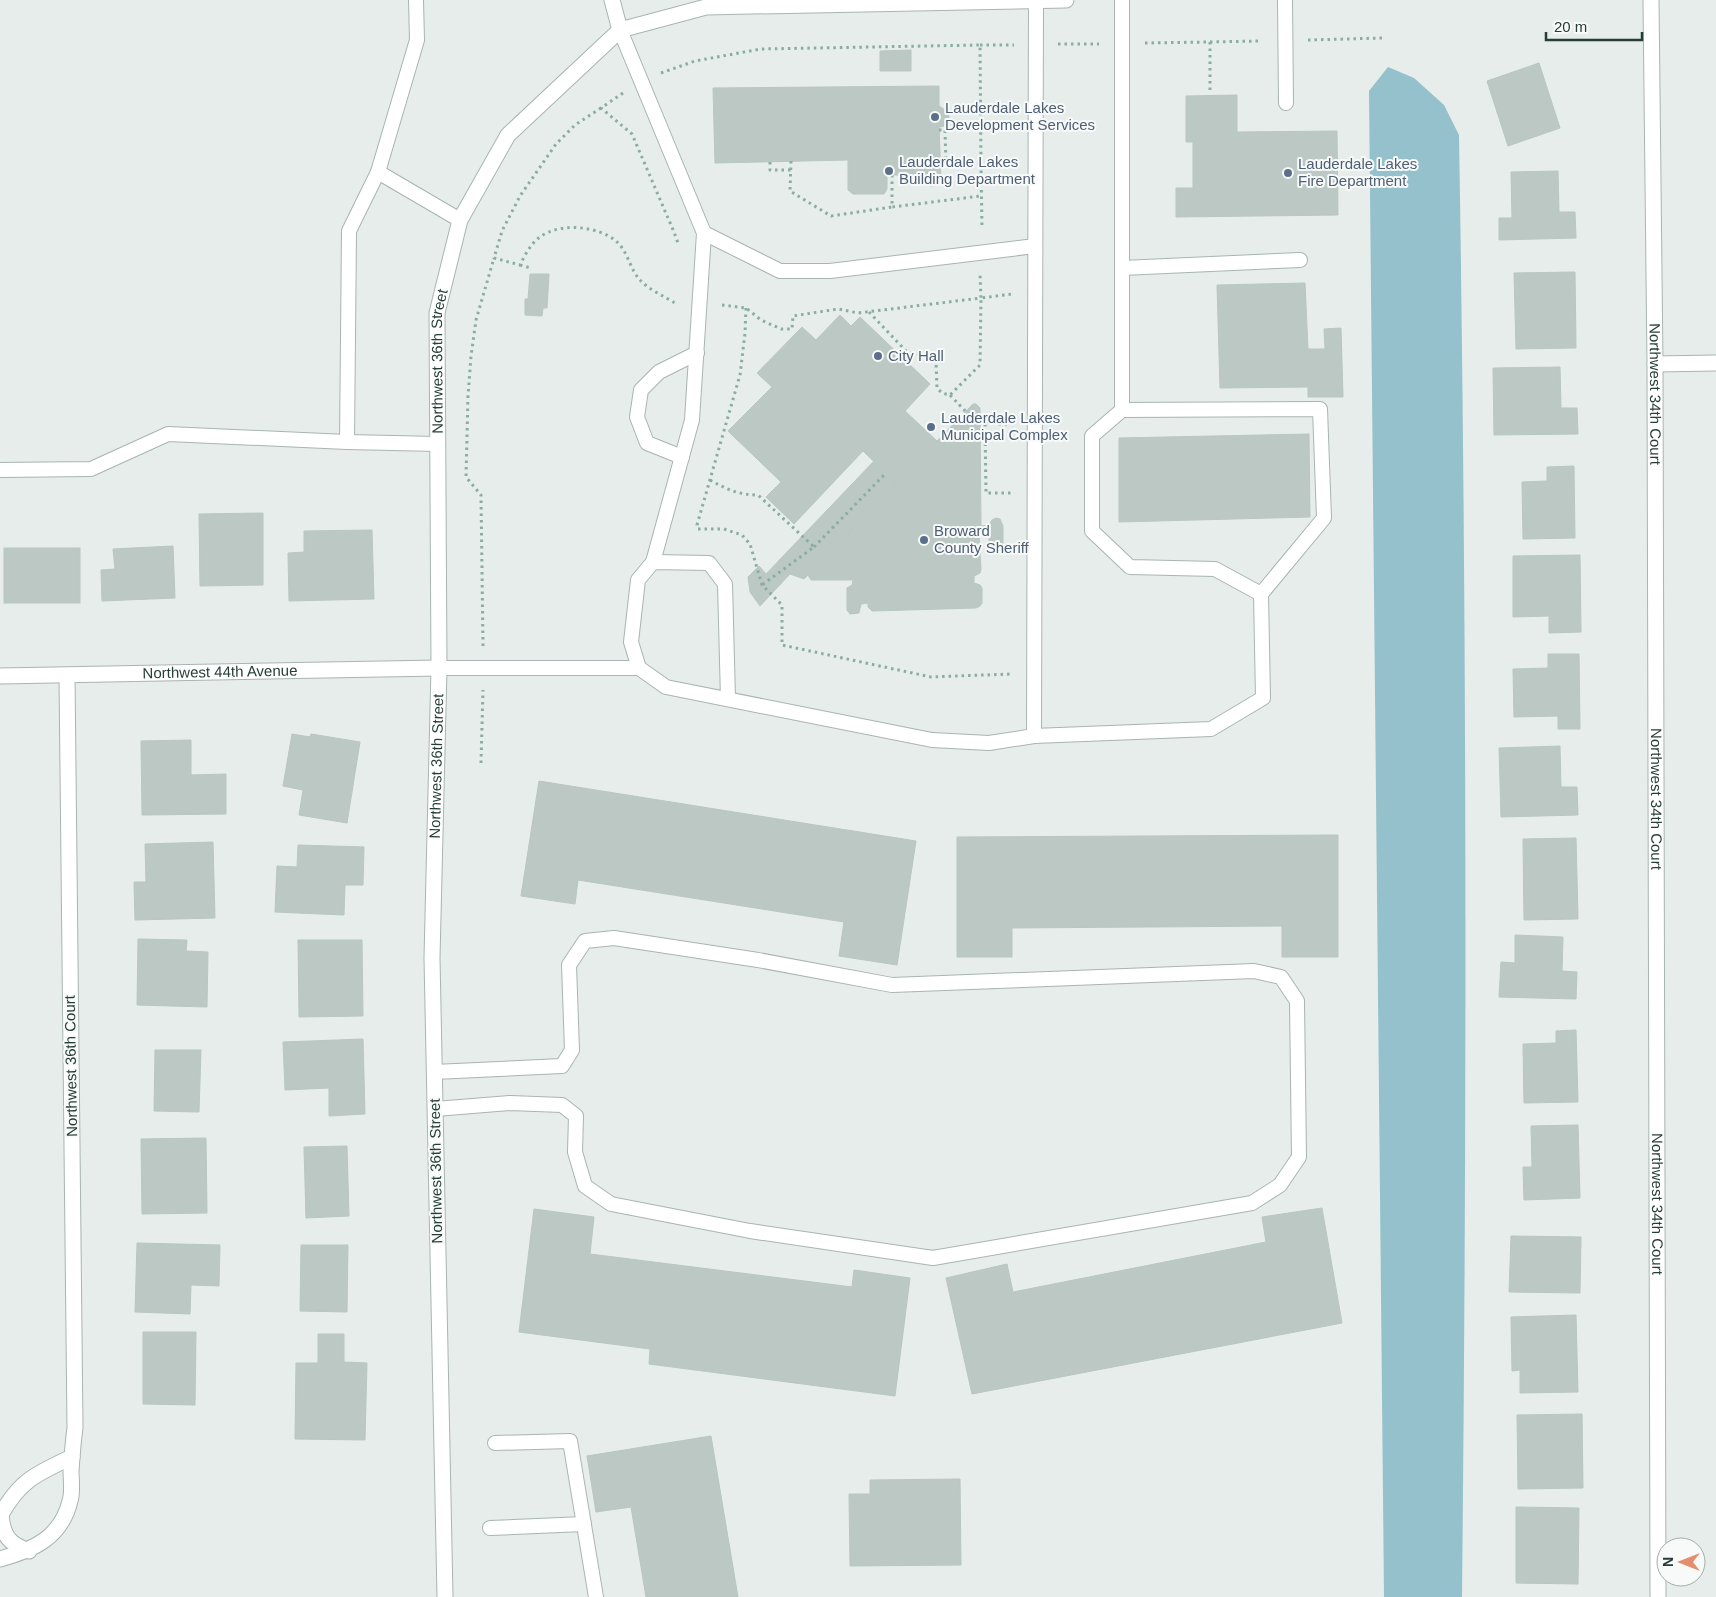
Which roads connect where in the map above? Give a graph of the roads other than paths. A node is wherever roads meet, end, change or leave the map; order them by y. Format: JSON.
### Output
{"nodes":[{"id":1,"x":416,"y":0,"type":"edge"},
{"id":2,"x":612,"y":0,"type":"edge"},
{"id":3,"x":1066,"y":0,"type":"edge"},
{"id":4,"x":1122,"y":0,"type":"edge"},
{"id":5,"x":1285,"y":0,"type":"edge"},
{"id":6,"x":1651,"y":0,"type":"edge"},
{"id":7,"x":1036,"y":1,"type":"edge"},
{"id":8,"x":620,"y":30,"type":"junction"},
{"id":9,"x":1286,"y":102,"type":"dead end"},
{"id":10,"x":378,"y":172,"type":"junction"},
{"id":11,"x":460,"y":220,"type":"junction"},
{"id":12,"x":704,"y":233,"type":"junction"},
{"id":13,"x":1035,"y":246,"type":"junction"},
{"id":14,"x":1300,"y":260,"type":"dead end"},
{"id":15,"x":1122,"y":268,"type":"junction"},
{"id":16,"x":697,"y":353,"type":"junction"},
{"id":17,"x":1716,"y":363,"type":"edge"},
{"id":18,"x":1655,"y":364,"type":"junction"},
{"id":19,"x":1122,"y":410,"type":"junction"},
{"id":20,"x":347,"y":442,"type":"junction"},
{"id":21,"x":438,"y":444,"type":"junction"},
{"id":22,"x":682,"y":457,"type":"junction"},
{"id":23,"x":0,"y":470,"type":"edge"},
{"id":24,"x":653,"y":562,"type":"junction"},
{"id":25,"x":1261,"y":594,"type":"junction"},
{"id":26,"x":439,"y":668,"type":"junction"},
{"id":27,"x":639,"y":668,"type":"junction"},
{"id":28,"x":0,"y":676,"type":"edge"},
{"id":29,"x":67,"y":676,"type":"junction"},
{"id":30,"x":728,"y":699,"type":"junction"},
{"id":31,"x":1034,"y":736,"type":"junction"},
{"id":32,"x":434,"y":1072,"type":"junction"},
{"id":33,"x":435,"y":1109,"type":"junction"},
{"id":34,"x":495,"y":1443,"type":"dead end"},
{"id":35,"x":72,"y":1457,"type":"junction"},
{"id":36,"x":0,"y":1516,"type":"edge"},
{"id":37,"x":584,"y":1524,"type":"junction"},
{"id":38,"x":490,"y":1528,"type":"dead end"},
{"id":39,"x":29,"y":1551,"type":"junction"},
{"id":40,"x":0,"y":1558,"type":"edge"},
{"id":41,"x":445,"y":1597,"type":"edge"},
{"id":42,"x":596,"y":1597,"type":"edge"},
{"id":43,"x":1658,"y":1597,"type":"edge"}],
"edges":[{"from":1,"to":10,"type":"lane"},
{"from":2,"to":8,"type":"street"},
{"from":3,"to":7,"type":"street"},
{"from":4,"to":15,"type":"lane"},
{"from":5,"to":9,"type":"lane"},
{"from":6,"to":18,"type":"street","name":"Northwest 34th Court"},
{"from":7,"to":8,"type":"street"},
{"from":7,"to":13,"type":"lane"},
{"from":8,"to":11,"type":"street","name":"Northwest 36th Street"},
{"from":8,"to":12,"type":"lane"},
{"from":10,"to":11,"type":"lane"},
{"from":10,"to":20,"type":"lane"},
{"from":11,"to":21,"type":"street","name":"Northwest 36th Street"},
{"from":12,"to":13,"type":"lane"},
{"from":12,"to":16,"type":"lane"},
{"from":13,"to":31,"type":"lane"},
{"from":14,"to":15,"type":"lane"},
{"from":15,"to":19,"type":"lane"},
{"from":16,"to":22,"type":"lane"},
{"from":16,"to":22,"type":"lane"},
{"from":17,"to":18,"type":"street"},
{"from":18,"to":43,"type":"street","name":"Northwest 34th Court"},
{"from":19,"to":25,"type":"lane"},
{"from":19,"to":25,"type":"lane"},
{"from":20,"to":21,"type":"lane"},
{"from":20,"to":23,"type":"lane"},
{"from":21,"to":26,"type":"street","name":"Northwest 36th Street"},
{"from":22,"to":24,"type":"lane"},
{"from":24,"to":27,"type":"lane"},
{"from":24,"to":30,"type":"lane"},
{"from":25,"to":31,"type":"lane"},
{"from":26,"to":27,"type":"lane"},
{"from":26,"to":29,"type":"street","name":"Northwest 44th Avenue"},
{"from":26,"to":32,"type":"street","name":"Northwest 36th Street"},
{"from":27,"to":30,"type":"lane"},
{"from":28,"to":29,"type":"street","name":"Northwest 44th Avenue"},
{"from":29,"to":35,"type":"street","name":"Northwest 36th Court"},
{"from":30,"to":31,"type":"lane"},
{"from":32,"to":33,"type":"street","name":"Northwest 36th Street"},
{"from":32,"to":33,"type":"lane"},
{"from":33,"to":41,"type":"street","name":"Northwest 36th Street"},
{"from":34,"to":37,"type":"lane"},
{"from":35,"to":36,"type":"street"},
{"from":35,"to":39,"type":"street","name":"Northwest 36th Court"},
{"from":36,"to":39,"type":"street"},
{"from":37,"to":38,"type":"lane"},
{"from":37,"to":42,"type":"lane"},
{"from":39,"to":40,"type":"street","name":"Northwest 36th Court"}]}
